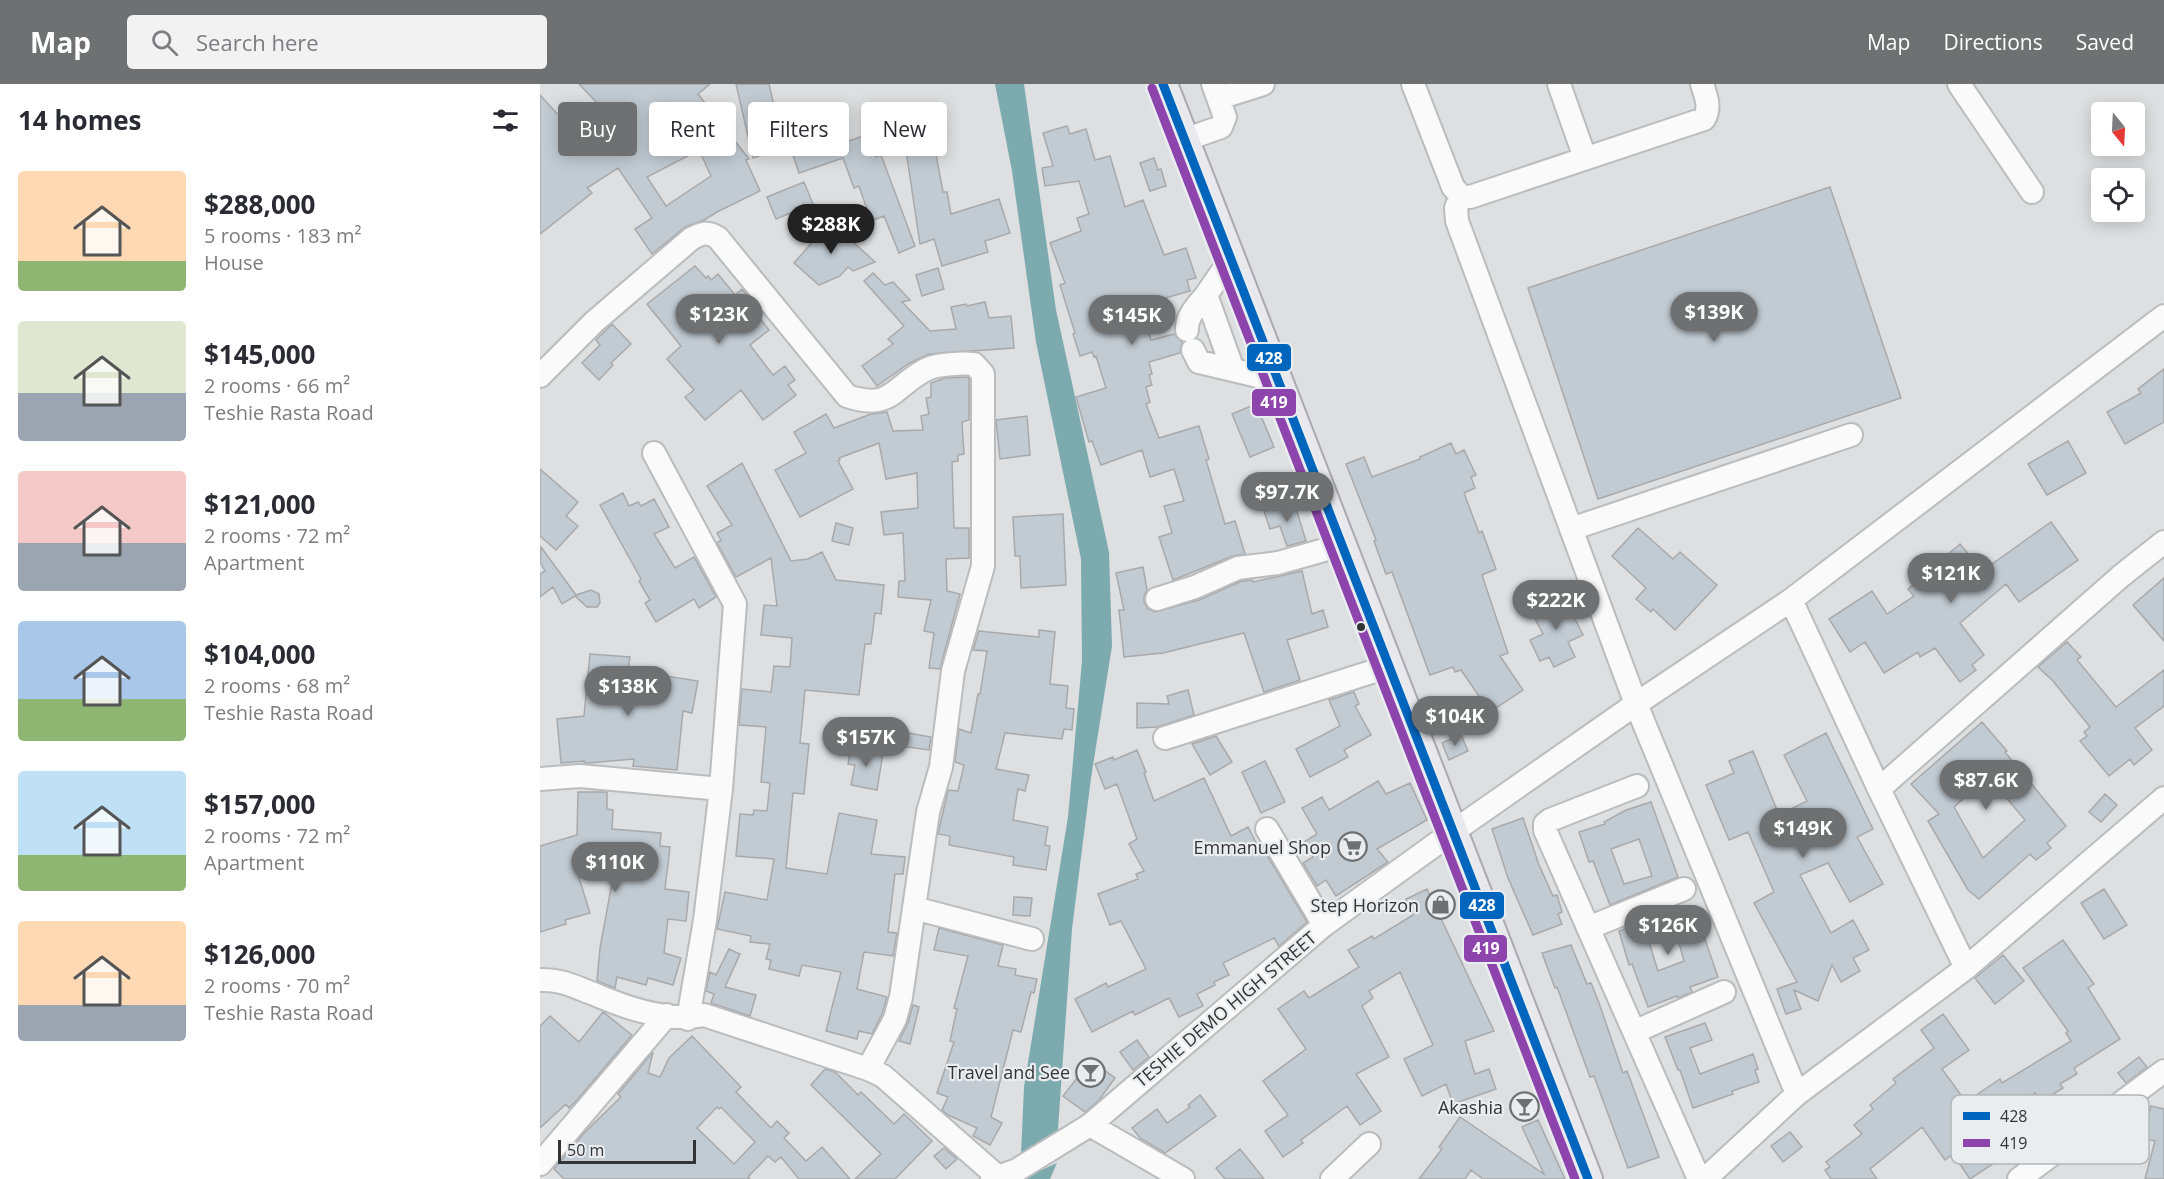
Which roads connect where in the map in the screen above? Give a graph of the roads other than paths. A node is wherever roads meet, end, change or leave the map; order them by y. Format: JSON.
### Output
{"nodes":[{"id":1,"x":1163,"y":84,"type":"edge"},
{"id":2,"x":1263,"y":84,"type":"edge"},
{"id":3,"x":1413,"y":84,"type":"edge"},
{"id":4,"x":1559,"y":84,"type":"edge"},
{"id":5,"x":1702,"y":84,"type":"edge"},
{"id":6,"x":1959,"y":84,"type":"edge"},
{"id":7,"x":1216,"y":91,"type":"edge"},
{"id":8,"x":1184,"y":140,"type":"junction"},
{"id":9,"x":1585,"y":158,"type":"junction"},
{"id":10,"x":2032,"y":192,"type":"dead end"},
{"id":11,"x":1461,"y":196,"type":"junction"},
{"id":12,"x":1230,"y":260,"type":"junction"},
{"id":13,"x":1206,"y":295,"type":"junction"},
{"id":14,"x":2164,"y":316,"type":"edge"},
{"id":15,"x":1233,"y":370,"type":"junction"},
{"id":16,"x":540,"y":376,"type":"edge"},
{"id":17,"x":1278,"y":381,"type":"junction"},
{"id":18,"x":1851,"y":435,"type":"dead end"},
{"id":19,"x":654,"y":453,"type":"dead end"},
{"id":20,"x":1571,"y":528,"type":"junction"},
{"id":21,"x":2164,"y":542,"type":"edge"},
{"id":22,"x":1342,"y":545,"type":"junction"},
{"id":23,"x":1157,"y":599,"type":"dead end"},
{"id":24,"x":1791,"y":600,"type":"junction"},
{"id":25,"x":1390,"y":666,"type":"junction"},
{"id":26,"x":1635,"y":704,"type":"junction"},
{"id":27,"x":1166,"y":738,"type":"dead end"},
{"id":28,"x":540,"y":779,"type":"edge"},
{"id":29,"x":1637,"y":786,"type":"dead end"},
{"id":30,"x":722,"y":789,"type":"junction"},
{"id":31,"x":1879,"y":789,"type":"junction"},
{"id":32,"x":2164,"y":798,"type":"edge"},
{"id":33,"x":1267,"y":829,"type":"dead end"},
{"id":34,"x":1454,"y":831,"type":"junction"},
{"id":35,"x":1684,"y":889,"type":"dead end"},
{"id":36,"x":914,"y":909,"type":"junction"},
{"id":37,"x":1324,"y":925,"type":"junction"},
{"id":38,"x":1588,"y":928,"type":"junction"},
{"id":39,"x":1032,"y":939,"type":"dead end"},
{"id":40,"x":1966,"y":968,"type":"junction"},
{"id":41,"x":540,"y":980,"type":"edge"},
{"id":42,"x":1724,"y":992,"type":"dead end"},
{"id":43,"x":678,"y":1017,"type":"junction"},
{"id":44,"x":1634,"y":1032,"type":"junction"},
{"id":45,"x":868,"y":1069,"type":"junction"},
{"id":46,"x":2164,"y":1071,"type":"edge"},
{"id":47,"x":1797,"y":1094,"type":"junction"},
{"id":48,"x":2132,"y":1095,"type":"edge"},
{"id":49,"x":1090,"y":1125,"type":"junction"},
{"id":50,"x":1369,"y":1144,"type":"dead end"},
{"id":51,"x":540,"y":1164,"type":"edge"},
{"id":52,"x":2039,"y":1164,"type":"edge"},
{"id":53,"x":1581,"y":1174,"type":"edge"},
{"id":54,"x":1002,"y":1175,"type":"edge"},
{"id":55,"x":1183,"y":1179,"type":"edge"},
{"id":56,"x":1332,"y":1179,"type":"edge"},
{"id":57,"x":1699,"y":1179,"type":"edge"},
{"id":58,"x":1705,"y":1179,"type":"edge"},
{"id":59,"x":2019,"y":1179,"type":"edge"}],
"edges":[{"from":1,"to":8,"type":"main road"},
{"from":2,"to":7,"type":"street"},
{"from":3,"to":11,"type":"street"},
{"from":4,"to":9,"type":"street"},
{"from":5,"to":9,"type":"street"},
{"from":6,"to":10,"type":"street"},
{"from":7,"to":8,"type":"street"},
{"from":8,"to":12,"type":"main road"},
{"from":9,"to":11,"type":"street"},
{"from":11,"to":20,"type":"street"},
{"from":12,"to":13,"type":"street"},
{"from":12,"to":17,"type":"main road"},
{"from":13,"to":15,"type":"street"},
{"from":13,"to":15,"type":"street"},
{"from":14,"to":24,"type":"street","name":"TESHIE DEMO HIGH STREET"},
{"from":15,"to":17,"type":"street"},
{"from":16,"to":36,"type":"street"},
{"from":17,"to":22,"type":"main road"},
{"from":18,"to":20,"type":"street"},
{"from":19,"to":30,"type":"street"},
{"from":20,"to":26,"type":"street"},
{"from":21,"to":31,"type":"street"},
{"from":22,"to":23,"type":"street"},
{"from":22,"to":25,"type":"main road"},
{"from":24,"to":26,"type":"street","name":"TESHIE DEMO HIGH STREET"},
{"from":24,"to":31,"type":"street"},
{"from":25,"to":27,"type":"street"},
{"from":25,"to":34,"type":"main road"},
{"from":26,"to":34,"type":"street","name":"TESHIE DEMO HIGH STREET"},
{"from":26,"to":47,"type":"street"},
{"from":28,"to":30,"type":"street"},
{"from":29,"to":38,"type":"street"},
{"from":30,"to":43,"type":"street"},
{"from":31,"to":40,"type":"street"},
{"from":32,"to":40,"type":"street"},
{"from":33,"to":37,"type":"street"},
{"from":34,"to":37,"type":"street","name":"TESHIE DEMO HIGH STREET"},
{"from":34,"to":53,"type":"main road"},
{"from":35,"to":38,"type":"street"},
{"from":36,"to":39,"type":"street"},
{"from":36,"to":45,"type":"street"},
{"from":37,"to":49,"type":"street","name":"TESHIE DEMO HIGH STREET"},
{"from":38,"to":44,"type":"street"},
{"from":40,"to":47,"type":"street"},
{"from":41,"to":43,"type":"street"},
{"from":42,"to":44,"type":"street"},
{"from":43,"to":45,"type":"street"},
{"from":43,"to":51,"type":"street"},
{"from":44,"to":57,"type":"street"},
{"from":45,"to":54,"type":"street"},
{"from":46,"to":48,"type":"street"},
{"from":47,"to":58,"type":"street"},
{"from":49,"to":54,"type":"street","name":"TESHIE DEMO HIGH STREET"},
{"from":49,"to":55,"type":"street"},
{"from":50,"to":56,"type":"street"},
{"from":52,"to":59,"type":"street"}]}
